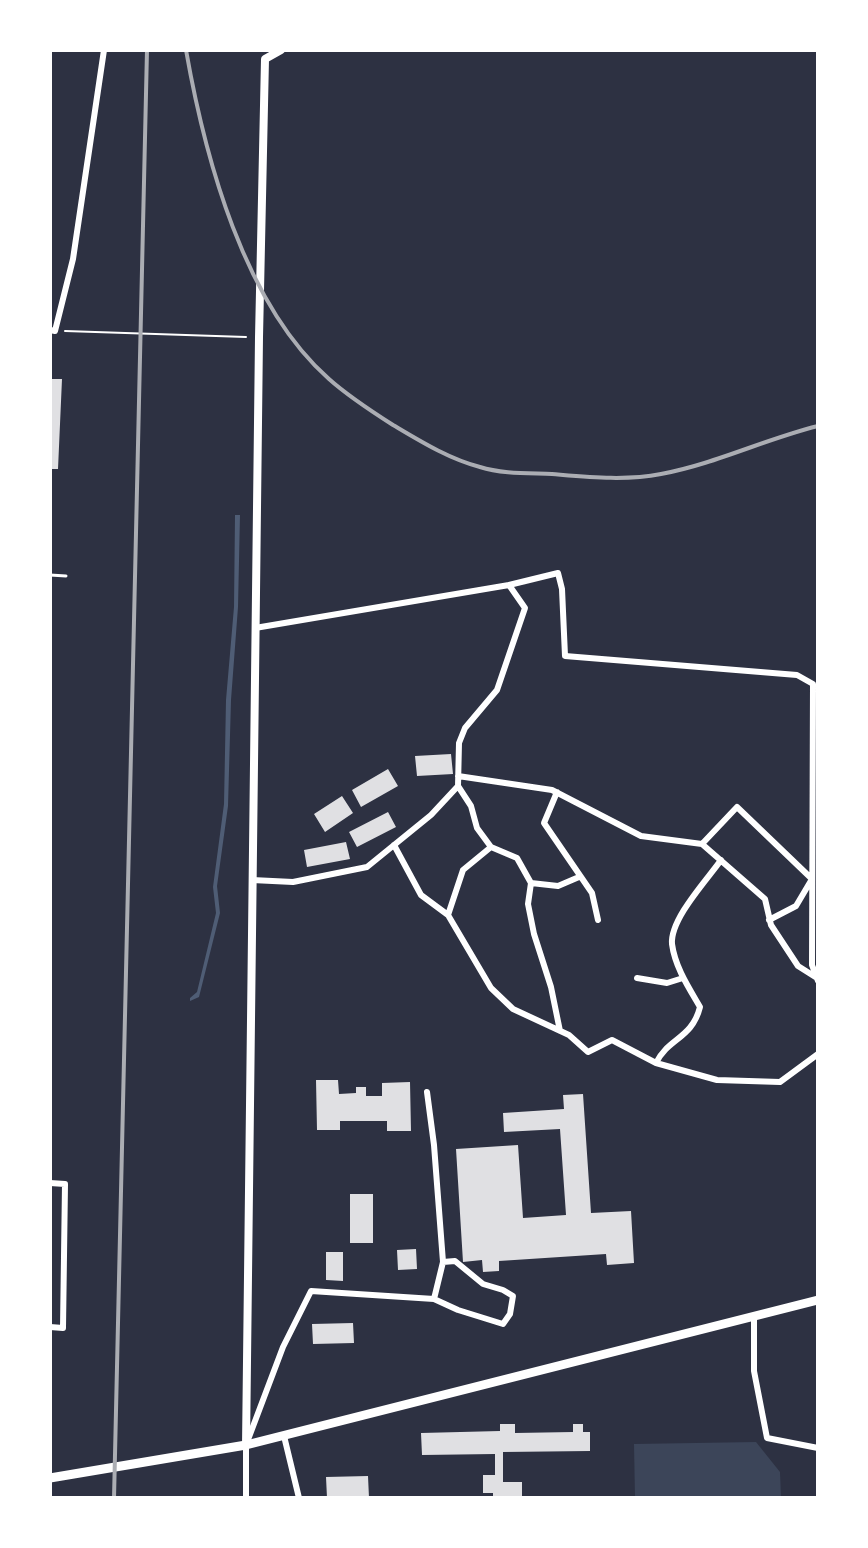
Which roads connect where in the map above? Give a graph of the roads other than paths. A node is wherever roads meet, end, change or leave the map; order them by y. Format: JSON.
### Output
{"nodes":[{"id":1,"x":104,"y":50,"type":"edge"},
{"id":2,"x":281,"y":50,"type":"edge"},
{"id":3,"x":265,"y":55,"type":"edge"},
{"id":4,"x":53,"y":330,"type":"edge"},
{"id":5,"x":50,"y":575,"type":"edge"},
{"id":6,"x":66,"y":576,"type":"dead end"},
{"id":7,"x":509,"y":585,"type":"junction"},
{"id":8,"x":255,"y":628,"type":"junction"},
{"id":9,"x":816,"y":730,"type":"edge"},
{"id":10,"x":816,"y":764,"type":"edge"},
{"id":11,"x":458,"y":776,"type":"junction"},
{"id":12,"x":458,"y":786,"type":"junction"},
{"id":13,"x":557,"y":792,"type":"junction"},
{"id":14,"x":702,"y":844,"type":"junction"},
{"id":15,"x":394,"y":845,"type":"junction"},
{"id":16,"x":491,"y":847,"type":"junction"},
{"id":17,"x":721,"y":860,"type":"junction"},
{"id":18,"x":579,"y":877,"type":"junction"},
{"id":19,"x":812,"y":879,"type":"junction"},
{"id":20,"x":252,"y":880,"type":"junction"},
{"id":21,"x":531,"y":883,"type":"junction"},
{"id":22,"x":448,"y":915,"type":"junction"},
{"id":23,"x":598,"y":920,"type":"dead end"},
{"id":24,"x":769,"y":920,"type":"junction"},
{"id":25,"x":637,"y":978,"type":"dead end"},
{"id":26,"x":683,"y":978,"type":"junction"},
{"id":27,"x":818,"y":979,"type":"edge"},
{"id":28,"x":560,"y":1031,"type":"junction"},
{"id":29,"x":818,"y":1054,"type":"edge"},
{"id":30,"x":656,"y":1063,"type":"junction"},
{"id":31,"x":427,"y":1092,"type":"dead end"},
{"id":32,"x":50,"y":1183,"type":"edge"},
{"id":33,"x":443,"y":1262,"type":"junction"},
{"id":34,"x":434,"y":1299,"type":"junction"},
{"id":35,"x":818,"y":1300,"type":"edge"},
{"id":36,"x":754,"y":1316,"type":"junction"},
{"id":37,"x":50,"y":1327,"type":"edge"},
{"id":38,"x":284,"y":1436,"type":"junction"},
{"id":39,"x":246,"y":1445,"type":"junction"},
{"id":40,"x":818,"y":1448,"type":"edge"},
{"id":41,"x":50,"y":1478,"type":"edge"},
{"id":42,"x":246,"y":1498,"type":"edge"},
{"id":43,"x":299,"y":1498,"type":"edge"}],
"edges":[{"from":1,"to":4,"type":"street"},
{"from":2,"to":3,"type":"street"},
{"from":3,"to":8,"type":"street"},
{"from":5,"to":6,"type":"lane"},
{"from":7,"to":8,"type":"street"},
{"from":7,"to":9,"type":"street"},
{"from":7,"to":11,"type":"street"},
{"from":8,"to":20,"type":"street"},
{"from":9,"to":10,"type":"street"},
{"from":10,"to":19,"type":"street"},
{"from":11,"to":12,"type":"street"},
{"from":11,"to":13,"type":"street"},
{"from":12,"to":15,"type":"street"},
{"from":12,"to":16,"type":"street"},
{"from":13,"to":14,"type":"street"},
{"from":13,"to":18,"type":"street"},
{"from":14,"to":17,"type":"street"},
{"from":14,"to":19,"type":"street"},
{"from":15,"to":20,"type":"street"},
{"from":15,"to":22,"type":"street"},
{"from":16,"to":21,"type":"street"},
{"from":16,"to":22,"type":"street"},
{"from":17,"to":24,"type":"street"},
{"from":17,"to":26,"type":"street"},
{"from":18,"to":21,"type":"street"},
{"from":18,"to":23,"type":"street"},
{"from":19,"to":24,"type":"street"},
{"from":19,"to":27,"type":"street"},
{"from":20,"to":39,"type":"street"},
{"from":21,"to":28,"type":"street"},
{"from":22,"to":28,"type":"street"},
{"from":24,"to":27,"type":"street"},
{"from":25,"to":26,"type":"street"},
{"from":26,"to":30,"type":"street"},
{"from":28,"to":30,"type":"street"},
{"from":29,"to":30,"type":"street"},
{"from":31,"to":33,"type":"street"},
{"from":32,"to":37,"type":"street"},
{"from":33,"to":34,"type":"street"},
{"from":33,"to":34,"type":"street"},
{"from":34,"to":39,"type":"street"},
{"from":35,"to":36,"type":"main road"},
{"from":36,"to":38,"type":"main road"},
{"from":36,"to":40,"type":"street"},
{"from":38,"to":39,"type":"main road"},
{"from":38,"to":43,"type":"street"},
{"from":39,"to":41,"type":"main road"},
{"from":39,"to":42,"type":"street"}]}
